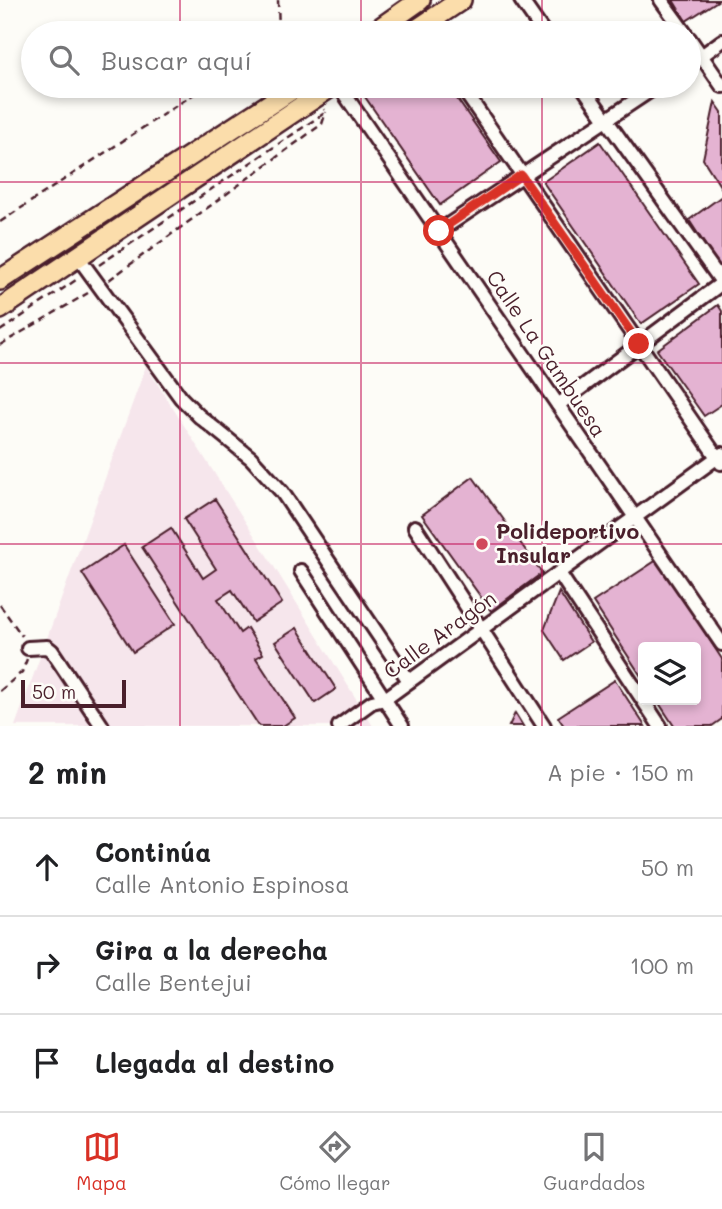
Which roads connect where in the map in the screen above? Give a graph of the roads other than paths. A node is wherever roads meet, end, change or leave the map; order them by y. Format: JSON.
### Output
{"nodes":[{"id":1,"x":420,"y":0,"type":"edge"},
{"id":2,"x":461,"y":0,"type":"edge"},
{"id":3,"x":521,"y":0,"type":"edge"},
{"id":4,"x":661,"y":0,"type":"edge"},
{"id":5,"x":390,"y":21,"type":"edge"},
{"id":6,"x":433,"y":21,"type":"edge"},
{"id":7,"x":536,"y":21,"type":"edge"},
{"id":8,"x":676,"y":21,"type":"edge"},
{"id":9,"x":722,"y":41,"type":"edge"},
{"id":10,"x":701,"y":56,"type":"joint"},
{"id":11,"x":722,"y":86,"type":"edge"},
{"id":12,"x":279,"y":98,"type":"edge"},
{"id":13,"x":314,"y":98,"type":"edge"},
{"id":14,"x":347,"y":98,"type":"edge"},
{"id":15,"x":469,"y":98,"type":"edge"},
{"id":16,"x":591,"y":98,"type":"edge"},
{"id":17,"x":638,"y":98,"type":"edge"},
{"id":18,"x":606,"y":119,"type":"junction"},
{"id":19,"x":521,"y":175,"type":"junction"},
{"id":20,"x":94,"y":218,"type":"junction"},
{"id":21,"x":439,"y":231,"type":"junction"},
{"id":22,"x":78,"y":257,"type":"junction"},
{"id":23,"x":0,"y":280,"type":"edge"},
{"id":24,"x":722,"y":283,"type":"edge"},
{"id":25,"x":0,"y":309,"type":"edge"},
{"id":26,"x":639,"y":344,"type":"junction"},
{"id":27,"x":558,"y":405,"type":"junction"},
{"id":28,"x":720,"y":459,"type":"edge"},
{"id":29,"x":635,"y":518,"type":"junction"},
{"id":30,"x":415,"y":527,"type":"dead end"},
{"id":31,"x":300,"y":571,"type":"dead end"},
{"id":32,"x":559,"y":573,"type":"junction"},
{"id":33,"x":482,"y":628,"type":"junction"},
{"id":34,"x":722,"y":644,"type":"edge"},
{"id":35,"x":28,"y":648,"type":"dead end"},
{"id":36,"x":409,"y":681,"type":"junction"},
{"id":37,"x":385,"y":699,"type":"junction"},
{"id":38,"x":102,"y":726,"type":"edge"},
{"id":39,"x":339,"y":726,"type":"edge"},
{"id":40,"x":402,"y":726,"type":"edge"},
{"id":41,"x":544,"y":726,"type":"edge"},
{"id":42,"x":660,"y":726,"type":"edge"}],
"edges":[{"from":1,"to":5,"type":"main road"},
{"from":2,"to":6,"type":"main road"},
{"from":3,"to":7,"type":"street"},
{"from":4,"to":8,"type":"street"},
{"from":9,"to":10,"type":"street"},
{"from":10,"to":11,"type":"street"},
{"from":12,"to":20,"type":"main road"},
{"from":13,"to":22,"type":"main road"},
{"from":14,"to":21,"type":"street","name":"Calle La Gambuesa"},
{"from":15,"to":19,"type":"street"},
{"from":16,"to":18,"type":"street"},
{"from":17,"to":18,"type":"street"},
{"from":18,"to":19,"type":"street"},
{"from":18,"to":24,"type":"street"},
{"from":19,"to":21,"type":"street"},
{"from":19,"to":26,"type":"street"},
{"from":20,"to":22,"type":"main road"},
{"from":20,"to":23,"type":"main road"},
{"from":21,"to":27,"type":"street","name":"Calle La Gambuesa"},
{"from":22,"to":25,"type":"main road"},
{"from":22,"to":36,"type":"street"},
{"from":24,"to":26,"type":"street"},
{"from":26,"to":27,"type":"street"},
{"from":26,"to":28,"type":"street"},
{"from":27,"to":29,"type":"street","name":"Calle La Gambuesa"},
{"from":28,"to":29,"type":"street","name":"Calle Aragón"},
{"from":29,"to":32,"type":"street","name":"Calle Aragón"},
{"from":29,"to":34,"type":"street","name":"Calle La Gambuesa"},
{"from":30,"to":33,"type":"street"},
{"from":31,"to":37,"type":"street"},
{"from":32,"to":33,"type":"street","name":"Calle Aragón"},
{"from":32,"to":42,"type":"street"},
{"from":33,"to":36,"type":"street","name":"Calle Aragón"},
{"from":33,"to":41,"type":"street"},
{"from":35,"to":38,"type":"street"},
{"from":36,"to":37,"type":"street","name":"Calle Aragón"},
{"from":37,"to":39,"type":"street","name":"Calle Aragón"},
{"from":37,"to":40,"type":"street"}]}
